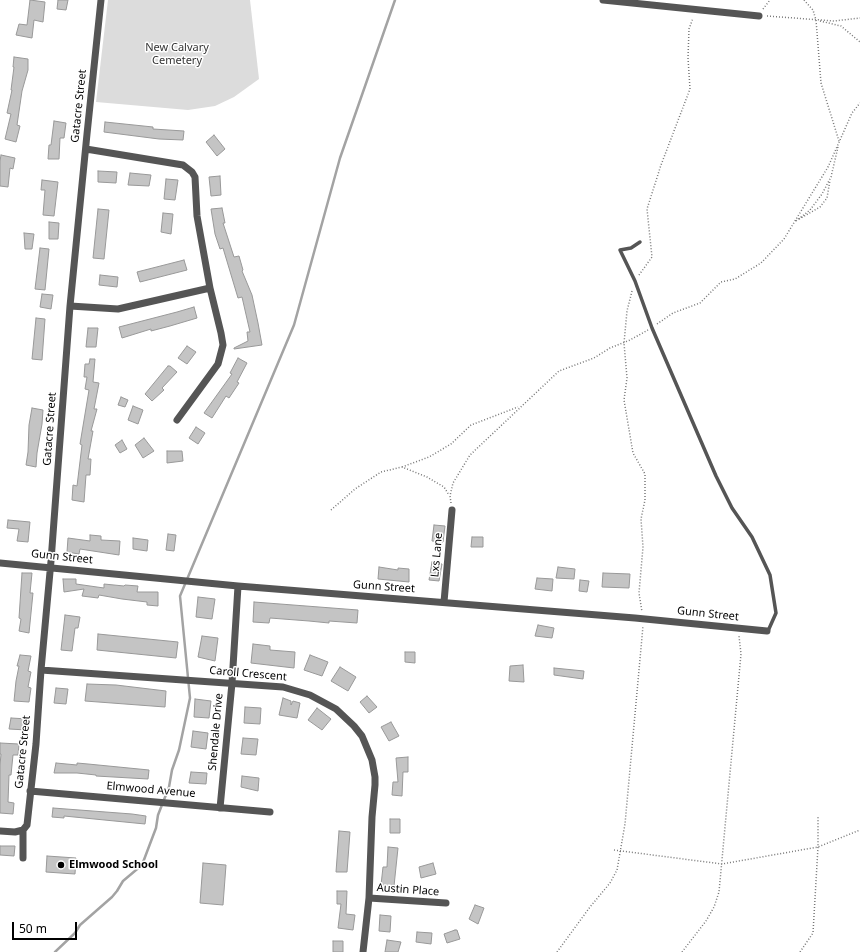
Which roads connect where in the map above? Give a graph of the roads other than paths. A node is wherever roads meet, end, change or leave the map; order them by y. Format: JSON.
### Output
{"nodes":[{"id":1,"x":101,"y":0,"type":"edge"},
{"id":2,"x":603,"y":0,"type":"edge"},
{"id":3,"x":759,"y":16,"type":"road end"},
{"id":4,"x":86,"y":149,"type":"junction"},
{"id":5,"x":640,"y":242,"type":"dead end"},
{"id":6,"x":210,"y":288,"type":"junction"},
{"id":7,"x":70,"y":306,"type":"junction"},
{"id":8,"x":177,"y":420,"type":"dead end"},
{"id":9,"x":452,"y":510,"type":"road end"},
{"id":10,"x":0,"y":563,"type":"edge"},
{"id":11,"x":51,"y":567,"type":"junction"},
{"id":12,"x":238,"y":586,"type":"junction"},
{"id":13,"x":444,"y":602,"type":"junction"},
{"id":14,"x":767,"y":631,"type":"joint"},
{"id":15,"x":41,"y":670,"type":"junction"},
{"id":16,"x":232,"y":683,"type":"junction"},
{"id":17,"x":30,"y":791,"type":"junction"},
{"id":18,"x":220,"y":808,"type":"junction"},
{"id":19,"x":270,"y":812,"type":"dead end"},
{"id":20,"x":23,"y":830,"type":"junction"},
{"id":21,"x":0,"y":831,"type":"edge"},
{"id":22,"x":23,"y":858,"type":"dead end"},
{"id":23,"x":369,"y":898,"type":"junction"},
{"id":24,"x":446,"y":903,"type":"dead end"},
{"id":25,"x":363,"y":952,"type":"edge"}],
"edges":[{"from":1,"to":4,"type":"street","name":"Gatacre Street"},
{"from":2,"to":3,"type":"street"},
{"from":4,"to":6,"type":"street"},
{"from":4,"to":7,"type":"street","name":"Gatacre Street"},
{"from":5,"to":14,"type":"lane"},
{"from":6,"to":7,"type":"street"},
{"from":6,"to":8,"type":"street"},
{"from":7,"to":11,"type":"street","name":"Gatacre Street"},
{"from":9,"to":13,"type":"street","name":"Lxs Lane"},
{"from":10,"to":11,"type":"street","name":"Gunn Street"},
{"from":11,"to":12,"type":"street","name":"Gunn Street"},
{"from":11,"to":15,"type":"street","name":"Gatacre Street"},
{"from":12,"to":13,"type":"street","name":"Gunn Street"},
{"from":12,"to":16,"type":"street","name":"Shendale Drive"},
{"from":13,"to":14,"type":"street","name":"Gunn Street"},
{"from":15,"to":16,"type":"street","name":"Caroll Crescent"},
{"from":15,"to":17,"type":"street","name":"Gatacre Street"},
{"from":16,"to":18,"type":"street","name":"Shendale Drive"},
{"from":16,"to":23,"type":"street","name":"Caroll Crescent"},
{"from":17,"to":18,"type":"street","name":"Elmwood Avenue"},
{"from":17,"to":20,"type":"street","name":"Gatacre Street"},
{"from":18,"to":19,"type":"street","name":"Elmwood Avenue"},
{"from":20,"to":21,"type":"street"},
{"from":20,"to":22,"type":"street","name":"Gatacre Street"},
{"from":23,"to":24,"type":"street","name":"Austin Place"},
{"from":23,"to":25,"type":"street","name":"Caroll Crescent"}]}
